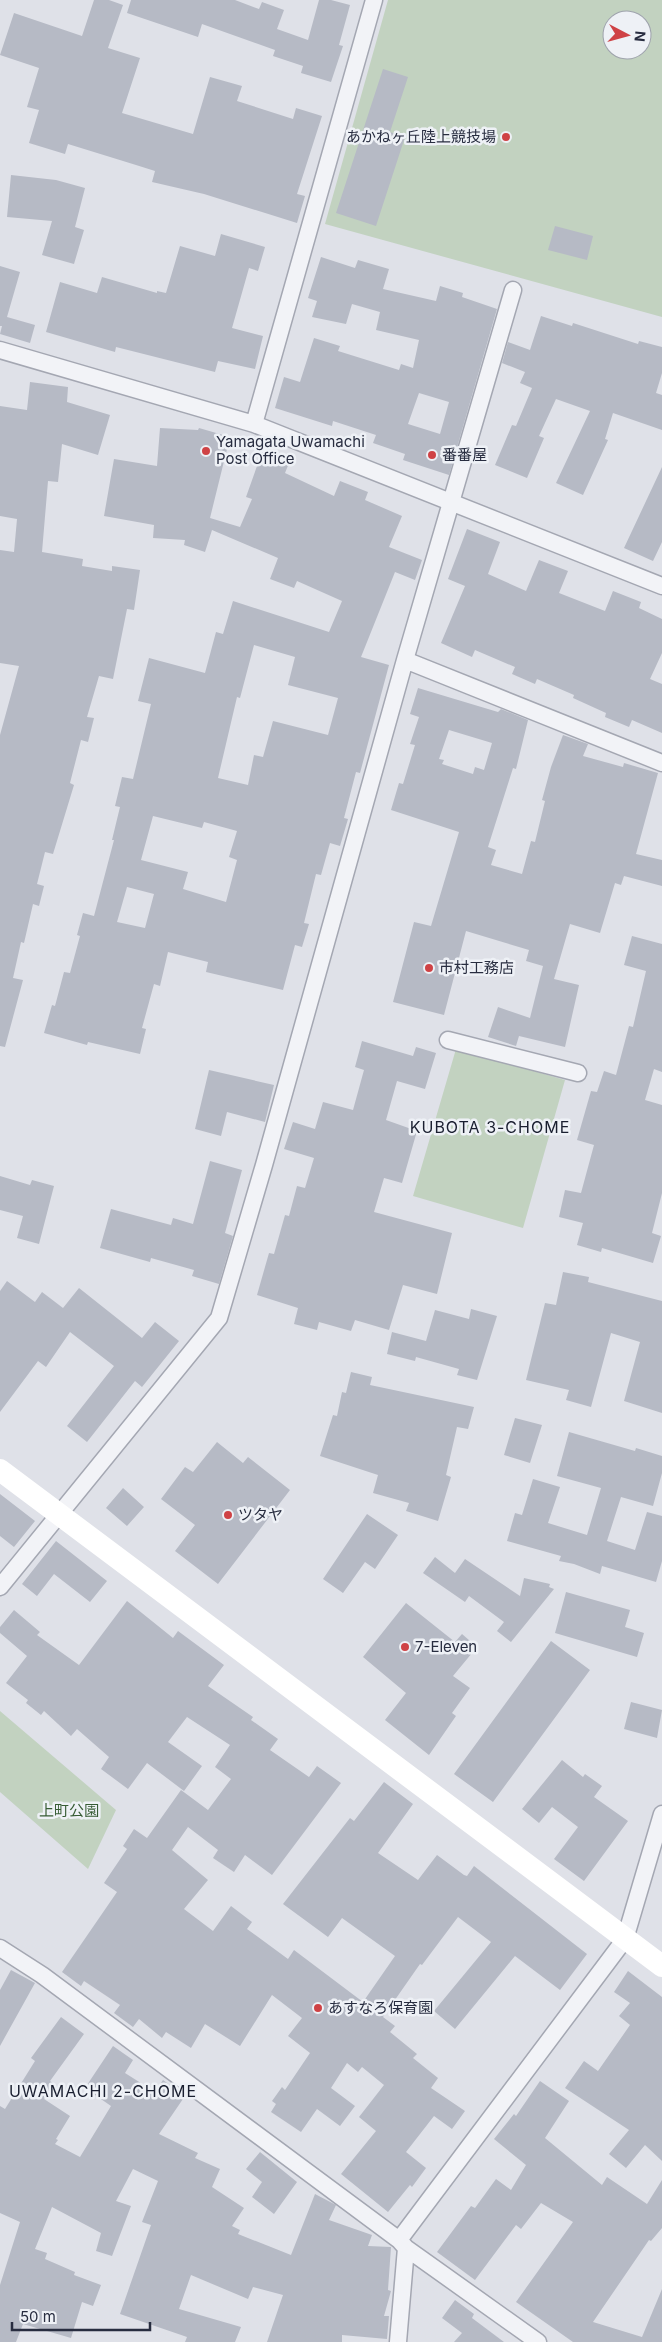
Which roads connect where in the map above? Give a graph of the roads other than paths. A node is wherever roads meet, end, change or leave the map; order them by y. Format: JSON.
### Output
{"nodes":[{"id":1,"x":374,"y":0,"type":"edge"},
{"id":2,"x":513,"y":290,"type":"dead end"},
{"id":3,"x":0,"y":350,"type":"edge"},
{"id":4,"x":254,"y":424,"type":"junction"},
{"id":5,"x":451,"y":502,"type":"junction"},
{"id":6,"x":662,"y":586,"type":"edge"},
{"id":7,"x":405,"y":660,"type":"junction"},
{"id":8,"x":662,"y":763,"type":"edge"},
{"id":9,"x":448,"y":1040,"type":"dead end"},
{"id":10,"x":578,"y":1073,"type":"dead end"},
{"id":11,"x":0,"y":1470,"type":"edge"},
{"id":12,"x":59,"y":1514,"type":"junction"},
{"id":13,"x":0,"y":1587,"type":"edge"},
{"id":14,"x":662,"y":1814,"type":"edge"},
{"id":15,"x":625,"y":1940,"type":"junction"},
{"id":16,"x":0,"y":1948,"type":"edge"},
{"id":17,"x":662,"y":1966,"type":"edge"},
{"id":18,"x":403,"y":2244,"type":"junction"},
{"id":19,"x":398,"y":2342,"type":"edge"},
{"id":20,"x":538,"y":2342,"type":"edge"}],
"edges":[{"from":1,"to":4,"type":"street"},
{"from":2,"to":5,"type":"street"},
{"from":3,"to":4,"type":"street"},
{"from":4,"to":5,"type":"street"},
{"from":5,"to":6,"type":"street"},
{"from":5,"to":7,"type":"street"},
{"from":7,"to":8,"type":"street"},
{"from":7,"to":12,"type":"street"},
{"from":9,"to":10,"type":"street"},
{"from":11,"to":12,"type":"street"},
{"from":12,"to":13,"type":"street"},
{"from":12,"to":15,"type":"street"},
{"from":14,"to":15,"type":"street"},
{"from":15,"to":17,"type":"street"},
{"from":15,"to":18,"type":"street"},
{"from":16,"to":18,"type":"street"},
{"from":18,"to":19,"type":"street"},
{"from":18,"to":20,"type":"street"}]}
